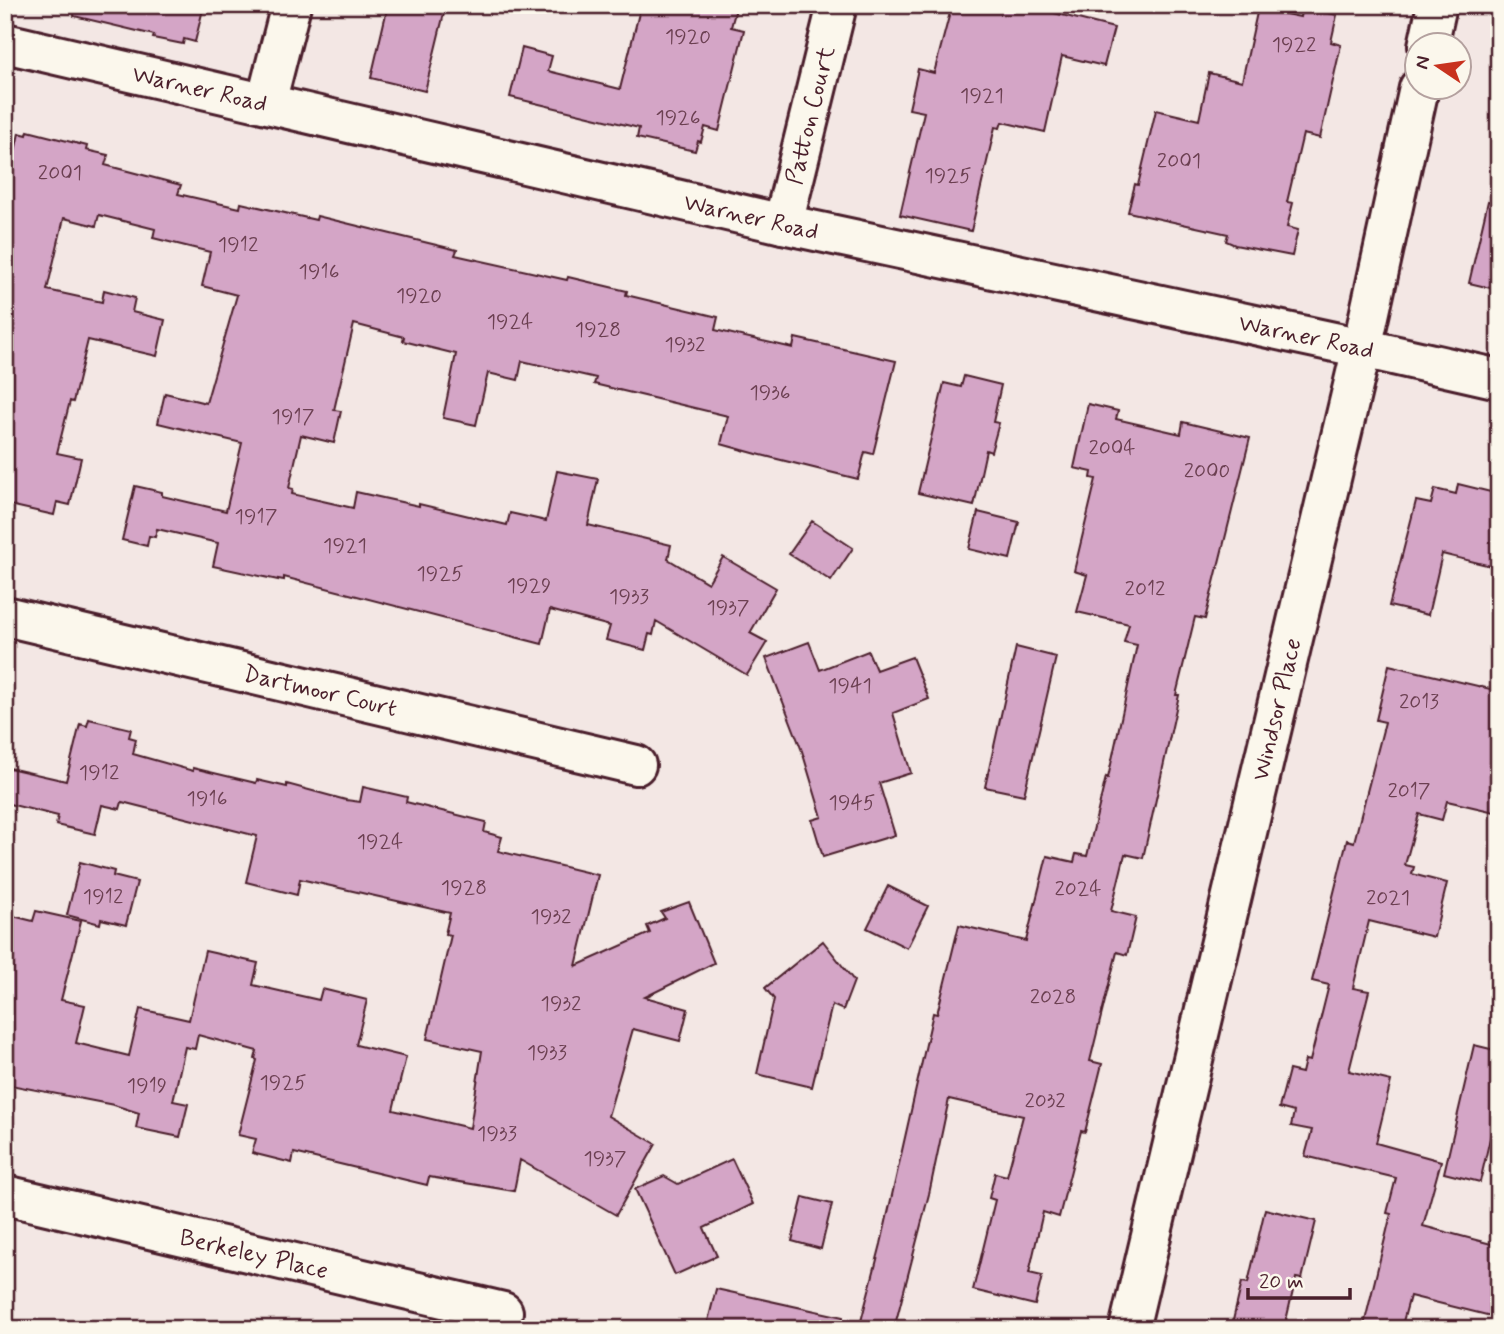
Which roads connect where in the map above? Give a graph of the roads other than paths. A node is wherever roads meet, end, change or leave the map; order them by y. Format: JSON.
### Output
{"nodes":[{"id":1,"x":291,"y":5,"type":"edge"},
{"id":2,"x":837,"y":5,"type":"edge"},
{"id":3,"x":1437,"y":5,"type":"edge"},
{"id":4,"x":1431,"y":32,"type":"edge"},
{"id":5,"x":5,"y":43,"type":"edge"},
{"id":6,"x":1416,"y":102,"type":"edge"},
{"id":7,"x":266,"y":103,"type":"junction"},
{"id":8,"x":783,"y":224,"type":"junction"},
{"id":9,"x":1362,"y":348,"type":"junction"},
{"id":10,"x":1499,"y":379,"type":"edge"},
{"id":11,"x":5,"y":616,"type":"edge"},
{"id":12,"x":636,"y":765,"type":"dead end"},
{"id":13,"x":5,"y":1195,"type":"edge"},
{"id":14,"x":503,"y":1312,"type":"dead end"},
{"id":15,"x":1129,"y":1329,"type":"edge"}],
"edges":[{"from":1,"to":7,"type":"street"},
{"from":2,"to":8,"type":"street","name":"Patton Court"},
{"from":3,"to":4,"type":"street"},
{"from":5,"to":7,"type":"street","name":"Warner Road"},
{"from":6,"to":9,"type":"street","name":"Windsor Place"},
{"from":7,"to":8,"type":"street","name":"Warner Road"},
{"from":8,"to":9,"type":"street","name":"Warner Road"},
{"from":9,"to":10,"type":"street","name":"Warner Road"},
{"from":9,"to":15,"type":"street","name":"Windsor Place"},
{"from":11,"to":12,"type":"street","name":"Dartmoor Court"},
{"from":13,"to":14,"type":"street","name":"Berkeley Place"}]}
